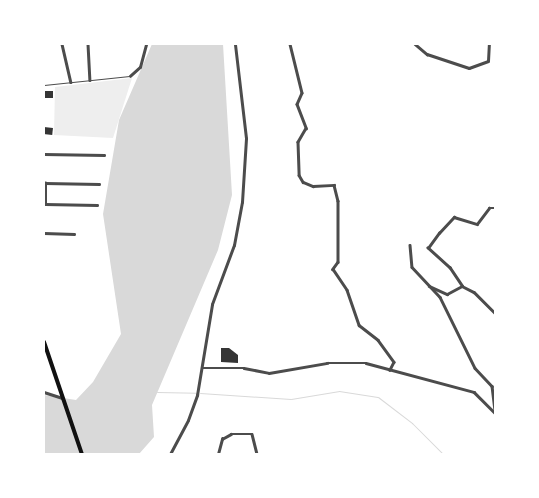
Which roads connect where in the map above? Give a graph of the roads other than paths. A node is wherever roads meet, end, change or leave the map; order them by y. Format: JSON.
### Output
{"nodes":[{"id":1,"x":62,"y":44,"type":"edge"},
{"id":2,"x":88,"y":44,"type":"edge"},
{"id":3,"x":146,"y":44,"type":"edge"},
{"id":4,"x":235,"y":44,"type":"edge"},
{"id":5,"x":290,"y":44,"type":"edge"},
{"id":6,"x":415,"y":44,"type":"edge"},
{"id":7,"x":489,"y":44,"type":"edge"},
{"id":8,"x":130,"y":76,"type":"joint"},
{"id":9,"x":90,"y":80,"type":"junction"},
{"id":10,"x":71,"y":82,"type":"junction"},
{"id":11,"x":44,"y":85,"type":"edge"},
{"id":12,"x":44,"y":154,"type":"edge"},
{"id":13,"x":104,"y":156,"type":"dead end"},
{"id":14,"x":99,"y":184,"type":"dead end"},
{"id":15,"x":44,"y":204,"type":"edge"},
{"id":16,"x":97,"y":205,"type":"dead end"},
{"id":17,"x":495,"y":208,"type":"edge"},
{"id":18,"x":44,"y":233,"type":"edge"},
{"id":19,"x":74,"y":234,"type":"dead end"},
{"id":20,"x":410,"y":245,"type":"dead end"},
{"id":21,"x":428,"y":285,"type":"junction"},
{"id":22,"x":462,"y":286,"type":"junction"},
{"id":23,"x":495,"y":313,"type":"edge"},
{"id":24,"x":45,"y":343,"type":"edge"},
{"id":25,"x":202,"y":370,"type":"junction"},
{"id":26,"x":390,"y":370,"type":"junction"},
{"id":27,"x":494,"y":387,"type":"edge"},
{"id":28,"x":44,"y":392,"type":"edge"},
{"id":29,"x":63,"y":398,"type":"junction"},
{"id":30,"x":495,"y":412,"type":"edge"},
{"id":31,"x":82,"y":454,"type":"edge"},
{"id":32,"x":170,"y":454,"type":"edge"},
{"id":33,"x":218,"y":454,"type":"edge"},
{"id":34,"x":257,"y":454,"type":"edge"}],
"edges":[{"from":1,"to":10,"type":"street"},
{"from":2,"to":9,"type":"street"},
{"from":3,"to":8,"type":"street"},
{"from":4,"to":25,"type":"street"},
{"from":5,"to":26,"type":"street"},
{"from":6,"to":7,"type":"street"},
{"from":8,"to":9,"type":"lane"},
{"from":9,"to":10,"type":"lane"},
{"from":10,"to":11,"type":"lane"},
{"from":12,"to":13,"type":"street"},
{"from":14,"to":15,"type":"street"},
{"from":15,"to":16,"type":"street"},
{"from":17,"to":22,"type":"street"},
{"from":18,"to":19,"type":"street"},
{"from":20,"to":21,"type":"street"},
{"from":21,"to":22,"type":"street"},
{"from":21,"to":27,"type":"street"},
{"from":22,"to":23,"type":"street"},
{"from":24,"to":29,"type":"main road"},
{"from":25,"to":26,"type":"street"},
{"from":25,"to":32,"type":"street"},
{"from":26,"to":30,"type":"street"},
{"from":27,"to":30,"type":"street"},
{"from":28,"to":29,"type":"street"},
{"from":29,"to":31,"type":"main road"},
{"from":33,"to":34,"type":"street"}]}
